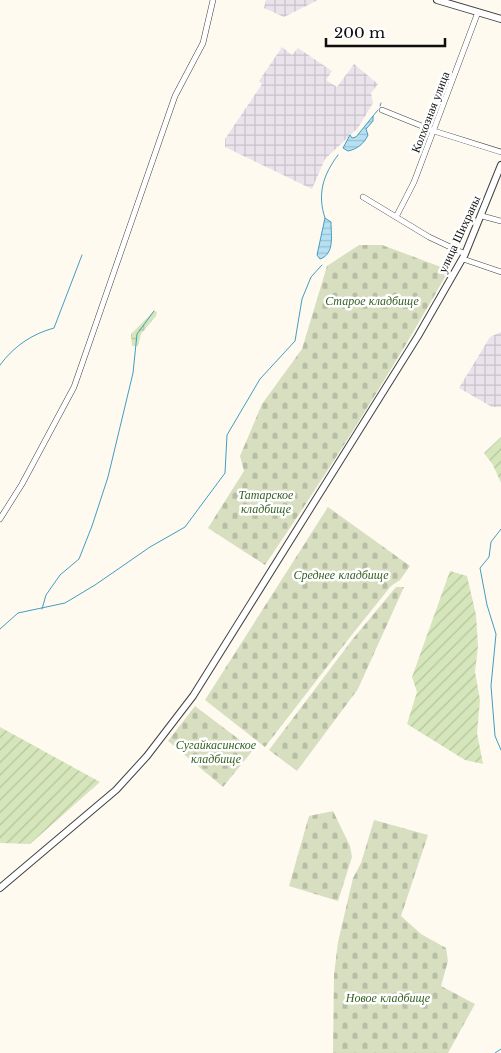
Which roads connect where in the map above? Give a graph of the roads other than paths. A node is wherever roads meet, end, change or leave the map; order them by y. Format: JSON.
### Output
{"nodes":[{"id":1,"x":213,"y":0,"type":"edge"},
{"id":2,"x":438,"y":0,"type":"edge"},
{"id":3,"x":478,"y":12,"type":"junction"},
{"id":4,"x":501,"y":18,"type":"edge"},
{"id":5,"x":382,"y":110,"type":"dead end"},
{"id":6,"x":434,"y":131,"type":"junction"},
{"id":7,"x":501,"y":152,"type":"edge"},
{"id":8,"x":501,"y":165,"type":"edge"},
{"id":9,"x":363,"y":197,"type":"dead end"},
{"id":10,"x":482,"y":216,"type":"junction"},
{"id":11,"x":396,"y":217,"type":"junction"},
{"id":12,"x":501,"y":221,"type":"edge"},
{"id":13,"x":464,"y":257,"type":"junction"},
{"id":14,"x":501,"y":272,"type":"edge"},
{"id":15,"x":0,"y":520,"type":"edge"},
{"id":16,"x":0,"y":888,"type":"edge"}],
"edges":[{"from":1,"to":15,"type":"street"},
{"from":2,"to":3,"type":"street"},
{"from":3,"to":4,"type":"street"},
{"from":3,"to":6,"type":"street","name":"Колхозная улица"},
{"from":5,"to":6,"type":"street"},
{"from":6,"to":7,"type":"street"},
{"from":6,"to":11,"type":"street","name":"Колхозная улица"},
{"from":8,"to":10,"type":"street","name":"улица Шихраны"},
{"from":9,"to":11,"type":"street"},
{"from":10,"to":12,"type":"street"},
{"from":10,"to":13,"type":"street","name":"улица Шихраны"},
{"from":11,"to":13,"type":"street"},
{"from":13,"to":14,"type":"street"},
{"from":13,"to":16,"type":"street","name":"улица Шихраны"}]}
